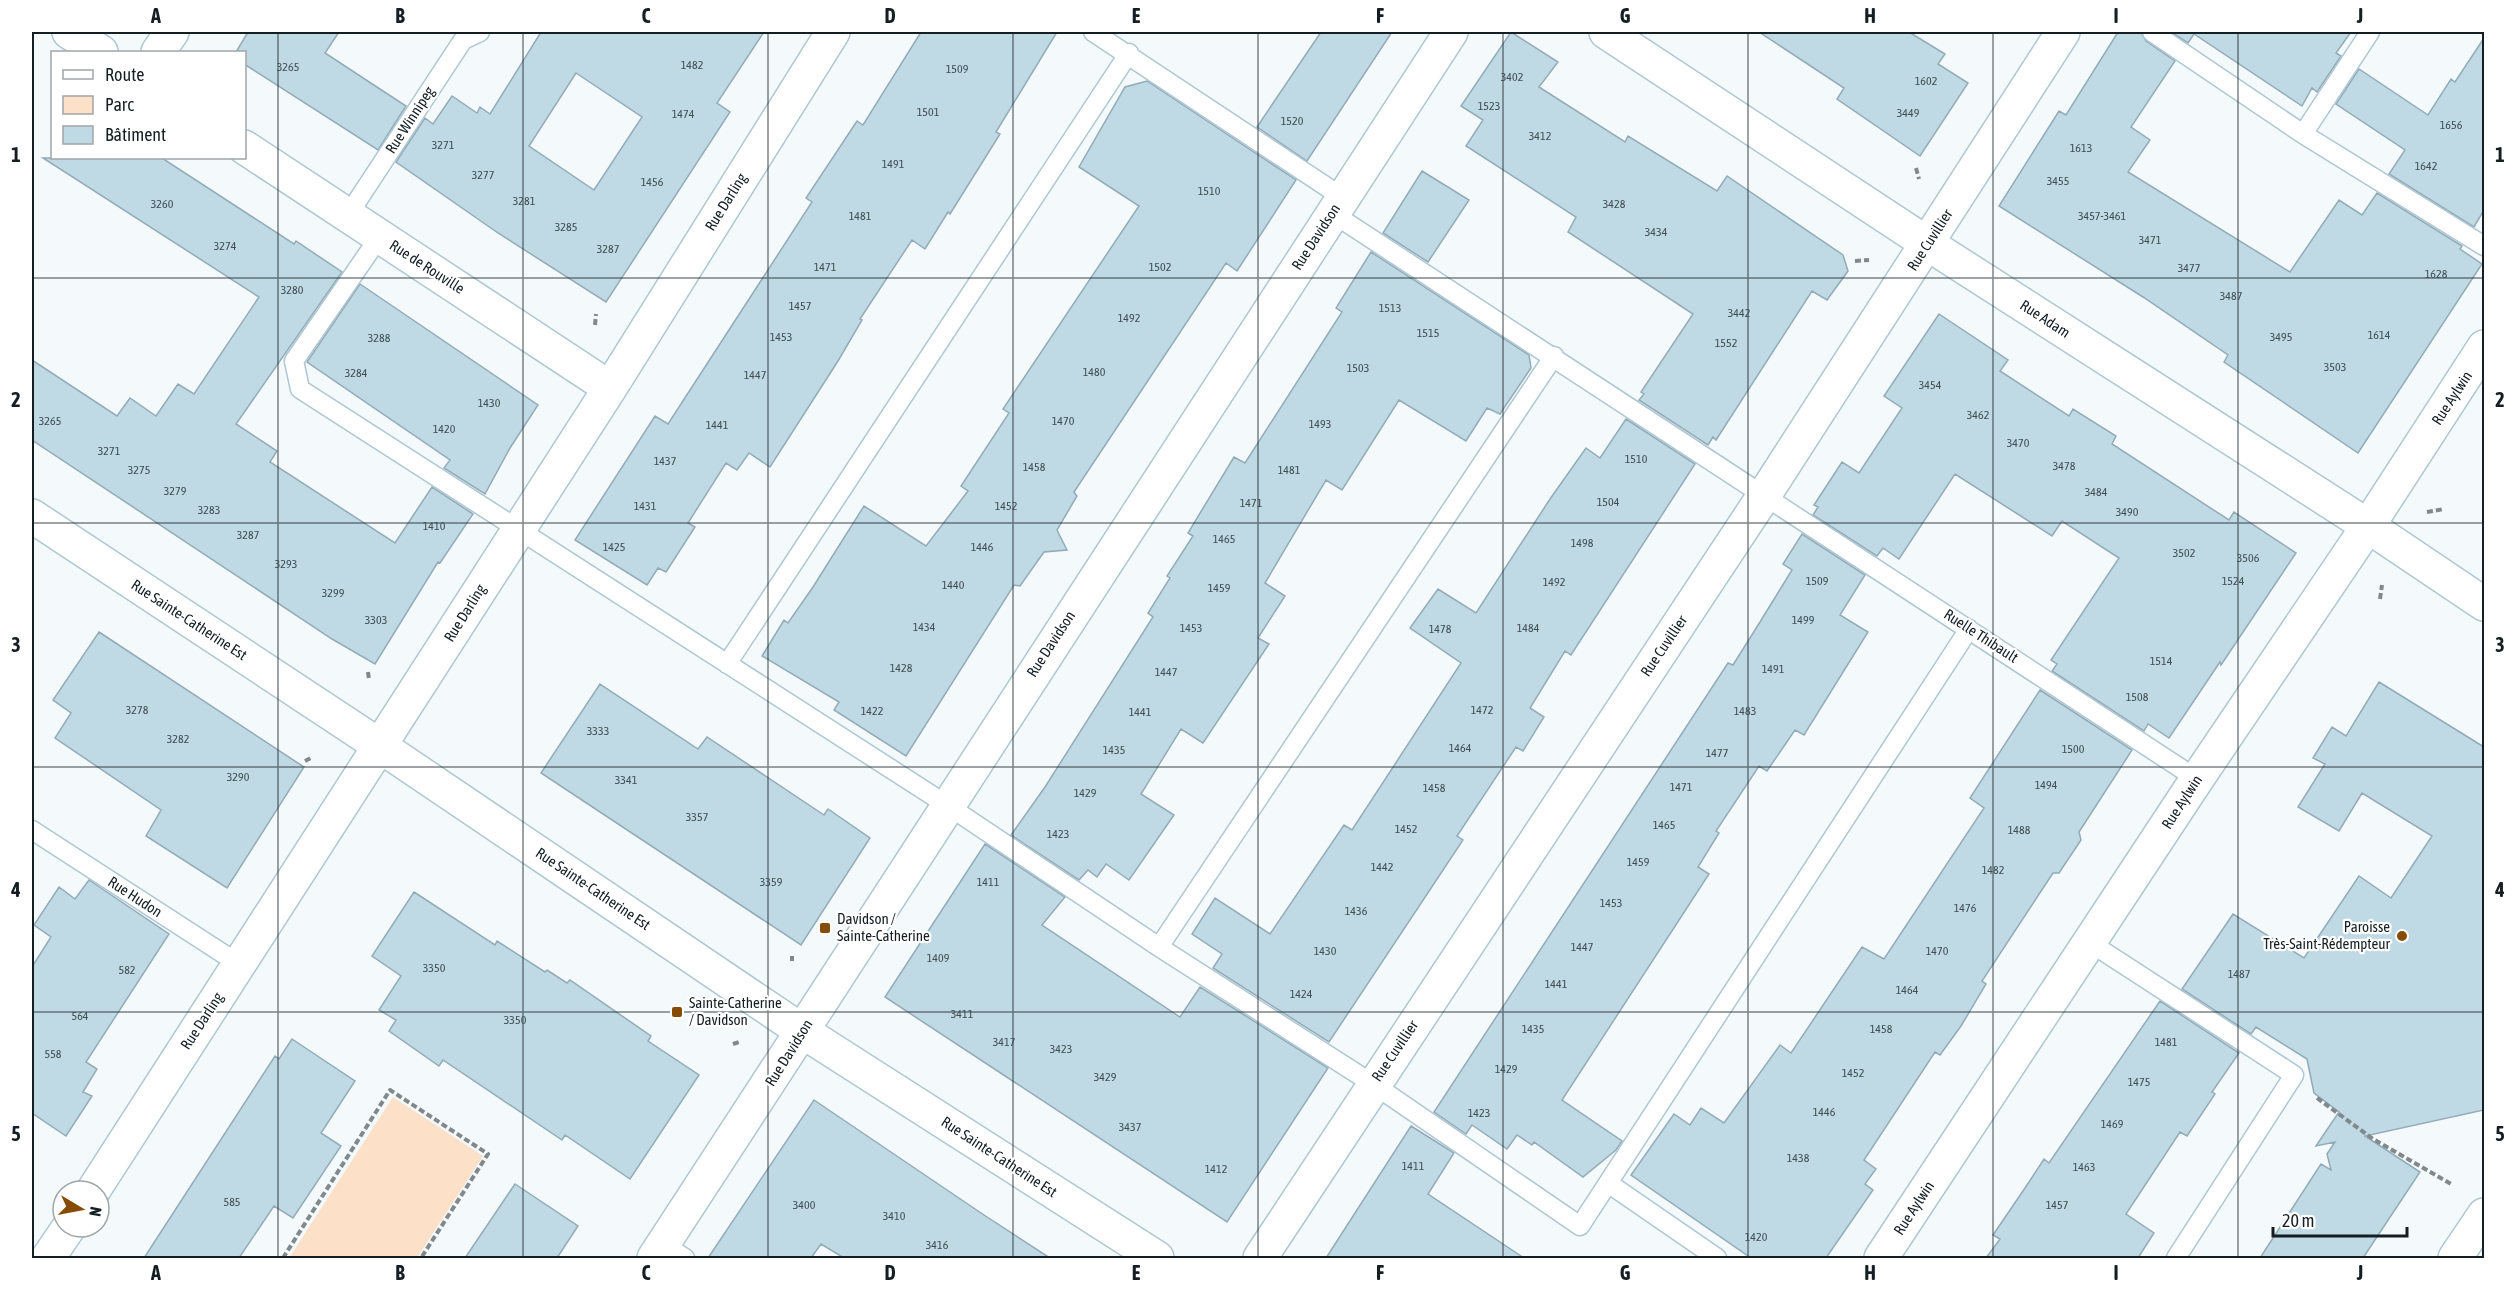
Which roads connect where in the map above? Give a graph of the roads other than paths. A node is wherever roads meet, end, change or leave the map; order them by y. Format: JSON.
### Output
{"nodes":[{"id":1,"x":69,"y":32,"type":"edge"},
{"id":2,"x":172,"y":32,"type":"edge"},
{"id":3,"x":480,"y":32,"type":"edge"},
{"id":4,"x":833,"y":32,"type":"edge"},
{"id":5,"x":1093,"y":32,"type":"edge"},
{"id":6,"x":1450,"y":32,"type":"edge"},
{"id":7,"x":1606,"y":32,"type":"edge"},
{"id":8,"x":2063,"y":32,"type":"edge"},
{"id":9,"x":2152,"y":32,"type":"edge"},
{"id":10,"x":2370,"y":32,"type":"edge"},
{"id":11,"x":99,"y":51,"type":"edge"},
{"id":12,"x":159,"y":51,"type":"edge"},
{"id":13,"x":1129,"y":53,"type":"junction"},
{"id":14,"x":2303,"y":134,"type":"junction"},
{"id":15,"x":246,"y":148,"type":"edge"},
{"id":16,"x":1337,"y":205,"type":"junction"},
{"id":17,"x":348,"y":215,"type":"junction"},
{"id":18,"x":380,"y":236,"type":"junction"},
{"id":19,"x":1928,"y":244,"type":"junction"},
{"id":20,"x":2484,"y":246,"type":"edge"},
{"id":21,"x":2484,"y":347,"type":"edge"},
{"id":22,"x":1554,"y":356,"type":"junction"},
{"id":23,"x":610,"y":388,"type":"junction"},
{"id":24,"x":1763,"y":497,"type":"junction"},
{"id":25,"x":32,"y":516,"type":"edge"},
{"id":26,"x":2368,"y":526,"type":"junction"},
{"id":27,"x":518,"y":530,"type":"junction"},
{"id":28,"x":2484,"y":604,"type":"edge"},
{"id":29,"x":1969,"y":628,"type":"junction"},
{"id":30,"x":727,"y":664,"type":"junction"},
{"id":31,"x":381,"y":746,"type":"junction"},
{"id":32,"x":2197,"y":778,"type":"junction"},
{"id":33,"x":947,"y":805,"type":"junction"},
{"id":34,"x":32,"y":830,"type":"edge"},
{"id":35,"x":2089,"y":942,"type":"junction"},
{"id":36,"x":1159,"y":947,"type":"junction"},
{"id":37,"x":239,"y":964,"type":"junction"},
{"id":38,"x":802,"y":1030,"type":"junction"},
{"id":39,"x":1373,"y":1084,"type":"junction"},
{"id":40,"x":101,"y":1179,"type":"edge"},
{"id":41,"x":1608,"y":1183,"type":"junction"},
{"id":42,"x":2484,"y":1215,"type":"edge"},
{"id":43,"x":61,"y":1239,"type":"edge"},
{"id":44,"x":668,"y":1254,"type":"edge"},
{"id":45,"x":48,"y":1258,"type":"edge"},
{"id":46,"x":1157,"y":1258,"type":"edge"},
{"id":47,"x":1260,"y":1258,"type":"edge"},
{"id":48,"x":1717,"y":1258,"type":"edge"},
{"id":49,"x":1881,"y":1258,"type":"edge"},
{"id":50,"x":2176,"y":1258,"type":"edge"},
{"id":51,"x":2455,"y":1258,"type":"edge"}],
"edges":[{"from":1,"to":11,"type":"street"},
{"from":2,"to":12,"type":"street"},
{"from":3,"to":17,"type":"lane","name":"Rue Winnipeg"},
{"from":4,"to":23,"type":"street","name":"Rue Darling"},
{"from":5,"to":13,"type":"lane","name":"Ruelle Thibault"},
{"from":6,"to":16,"type":"street","name":"Rue Davidson"},
{"from":7,"to":19,"type":"street","name":"Rue Adam"},
{"from":8,"to":19,"type":"street","name":"Rue Cuvillier"},
{"from":9,"to":14,"type":"lane"},
{"from":10,"to":14,"type":"lane"},
{"from":13,"to":16,"type":"lane","name":"Ruelle Thibault"},
{"from":13,"to":30,"type":"lane"},
{"from":14,"to":20,"type":"lane"},
{"from":15,"to":17,"type":"street","name":"Rue de Rouville"},
{"from":16,"to":22,"type":"lane","name":"Ruelle Thibault"},
{"from":16,"to":33,"type":"street","name":"Rue Davidson"},
{"from":17,"to":18,"type":"street","name":"Rue de Rouville"},
{"from":18,"to":23,"type":"street","name":"Rue de Rouville"},
{"from":18,"to":27,"type":"lane"},
{"from":19,"to":24,"type":"street","name":"Rue Cuvillier"},
{"from":19,"to":26,"type":"street","name":"Rue Adam"},
{"from":21,"to":26,"type":"street","name":"Rue Aylwin"},
{"from":22,"to":24,"type":"lane","name":"Ruelle Thibault"},
{"from":22,"to":36,"type":"lane"},
{"from":23,"to":27,"type":"street","name":"Rue Darling"},
{"from":24,"to":29,"type":"lane","name":"Ruelle Thibault"},
{"from":24,"to":39,"type":"street","name":"Rue Cuvillier"},
{"from":25,"to":31,"type":"street","name":"Rue Sainte-Catherine Est"},
{"from":26,"to":28,"type":"street","name":"Rue Adam"},
{"from":26,"to":32,"type":"street","name":"Rue Aylwin"},
{"from":27,"to":30,"type":"lane"},
{"from":27,"to":31,"type":"street","name":"Rue Darling"},
{"from":29,"to":32,"type":"lane","name":"Ruelle Thibault"},
{"from":29,"to":41,"type":"lane"},
{"from":30,"to":33,"type":"lane"},
{"from":31,"to":37,"type":"street","name":"Rue Darling"},
{"from":31,"to":38,"type":"street","name":"Rue Sainte-Catherine Est"},
{"from":32,"to":35,"type":"street","name":"Rue Aylwin"},
{"from":33,"to":36,"type":"lane"},
{"from":33,"to":38,"type":"street","name":"Rue Davidson"},
{"from":34,"to":37,"type":"lane","name":"Rue Hudon"},
{"from":35,"to":49,"type":"street","name":"Rue Aylwin"},
{"from":35,"to":50,"type":"lane"},
{"from":36,"to":39,"type":"lane"},
{"from":37,"to":40,"type":"street","name":"Rue Darling"},
{"from":38,"to":44,"type":"street","name":"Rue Davidson"},
{"from":38,"to":46,"type":"street","name":"Rue Sainte-Catherine Est"},
{"from":39,"to":41,"type":"lane"},
{"from":39,"to":47,"type":"street","name":"Rue Cuvillier"},
{"from":41,"to":48,"type":"lane"},
{"from":42,"to":51,"type":"street"},
{"from":43,"to":45,"type":"street"}]}
